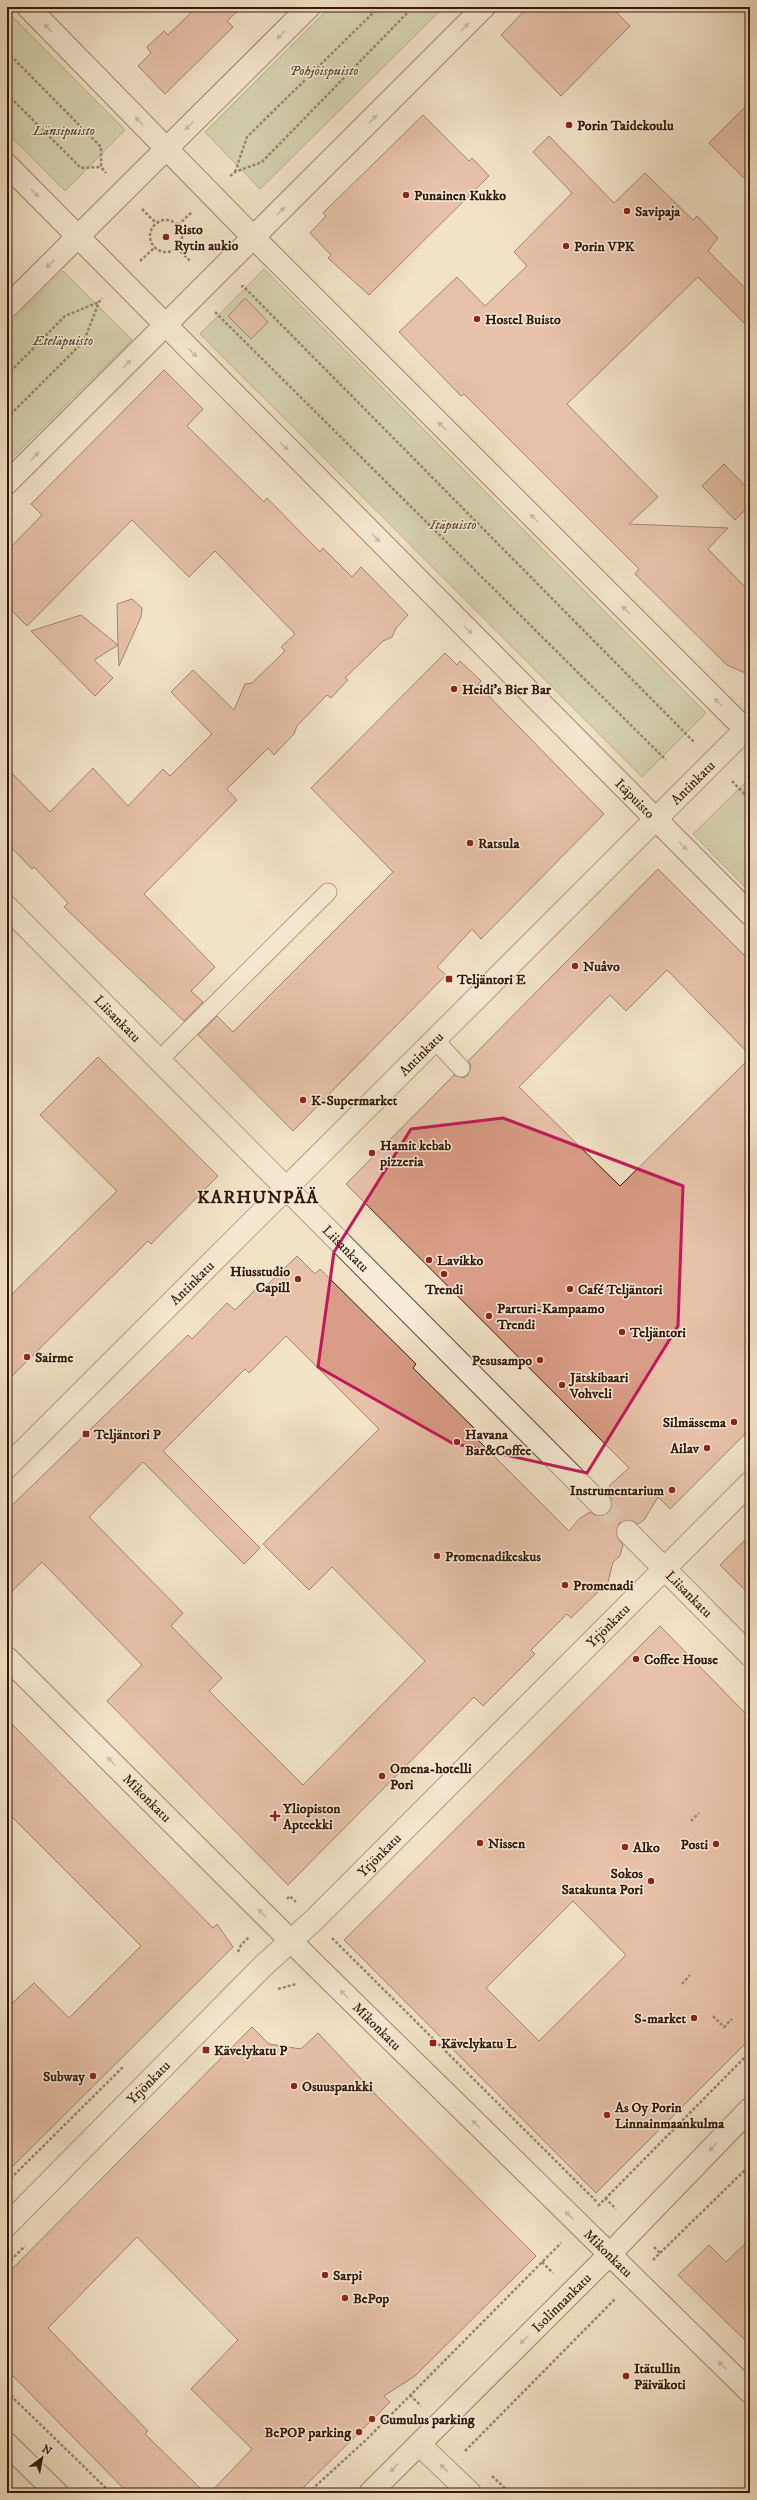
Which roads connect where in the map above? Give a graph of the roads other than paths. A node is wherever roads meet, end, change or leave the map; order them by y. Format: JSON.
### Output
{"nodes":[{"id":1,"x":28,"y":7,"type":"edge"},
{"id":2,"x":309,"y":7,"type":"edge"},
{"id":3,"x":484,"y":7,"type":"edge"},
{"id":4,"x":166,"y":149,"type":"junction"},
{"id":5,"x":7,"y":165,"type":"edge"},
{"id":6,"x":78,"y":236,"type":"junction"},
{"id":7,"x":254,"y":238,"type":"junction"},
{"id":8,"x":7,"y":307,"type":"edge"},
{"id":9,"x":166,"y":325,"type":"junction"},
{"id":10,"x":7,"y":483,"type":"edge"},
{"id":11,"x":748,"y":729,"type":"edge"},
{"id":12,"x":655,"y":819,"type":"junction"},
{"id":13,"x":328,"y":892,"type":"dead end"},
{"id":14,"x":7,"y":907,"type":"edge"},
{"id":15,"x":750,"y":914,"type":"edge"},
{"id":16,"x":435,"y":1040,"type":"junction"},
{"id":17,"x":159,"y":1060,"type":"junction"},
{"id":18,"x":461,"y":1068,"type":"dead end"},
{"id":19,"x":286,"y":1189,"type":"junction"},
{"id":20,"x":7,"y":1467,"type":"edge"},
{"id":21,"x":750,"y":1483,"type":"edge"},
{"id":22,"x":600,"y":1504,"type":"tunnel mouth"},
{"id":23,"x":628,"y":1532,"type":"tunnel mouth"},
{"id":24,"x":664,"y":1568,"type":"junction"},
{"id":25,"x":750,"y":1655,"type":"edge"},
{"id":26,"x":7,"y":1658,"type":"edge"},
{"id":27,"x":290,"y":1940,"type":"junction"},
{"id":28,"x":750,"y":2109,"type":"edge"},
{"id":29,"x":7,"y":2224,"type":"edge"},
{"id":30,"x":609,"y":2255,"type":"junction"},
{"id":31,"x":750,"y":2392,"type":"edge"},
{"id":32,"x":7,"y":2444,"type":"edge"},
{"id":33,"x":419,"y":2444,"type":"junction"},
{"id":34,"x":57,"y":2493,"type":"edge"},
{"id":35,"x":370,"y":2493,"type":"edge"},
{"id":36,"x":470,"y":2493,"type":"edge"}],
"edges":[{"from":4,"to":1,"type":"street","one_way":true},
{"from":2,"to":4,"type":"street","one_way":true},
{"from":7,"to":3,"type":"street","one_way":true},
{"from":4,"to":6,"type":"street"},
{"from":4,"to":7,"type":"street"},
{"from":5,"to":6,"type":"street","one_way":true},
{"from":6,"to":8,"type":"street","one_way":true},
{"from":6,"to":9,"type":"street","name":"Itäpuisto"},
{"from":7,"to":9,"type":"street"},
{"from":11,"to":7,"type":"street","one_way":true},
{"from":10,"to":9,"type":"street","one_way":true},
{"from":9,"to":12,"type":"street","name":"Itäpuisto","one_way":true},
{"from":11,"to":12,"type":"street","name":"Antinkatu"},
{"from":12,"to":15,"type":"street","name":"Itäpuisto","one_way":true},
{"from":12,"to":16,"type":"street","name":"Antinkatu"},
{"from":13,"to":17,"type":"lane"},
{"from":14,"to":17,"type":"street","name":"Liisankatu"},
{"from":16,"to":18,"type":"lane"},
{"from":16,"to":19,"type":"street","name":"Antinkatu"},
{"from":17,"to":19,"type":"street","name":"Liisankatu"},
{"from":19,"to":20,"type":"street","name":"Antinkatu"},
{"from":19,"to":22,"type":"street","name":"Liisankatu"},
{"from":21,"to":24,"type":"street","name":"Yrjönkatu"},
{"from":23,"to":24,"type":"street","name":"Liisankatu"},
{"from":24,"to":25,"type":"street","name":"Liisankatu"},
{"from":24,"to":27,"type":"street","name":"Yrjönkatu"},
{"from":27,"to":26,"type":"street","name":"Mikonkatu","one_way":true},
{"from":27,"to":29,"type":"street","name":"Yrjönkatu"},
{"from":30,"to":27,"type":"street","name":"Mikonkatu","one_way":true},
{"from":28,"to":30,"type":"street","name":"Isolinnankatu","one_way":true},
{"from":31,"to":30,"type":"street","name":"Mikonkatu","one_way":true},
{"from":30,"to":33,"type":"street","name":"Isolinnankatu","one_way":true},
{"from":32,"to":34,"type":"street"},
{"from":33,"to":35,"type":"street","name":"Isolinnankatu","one_way":true},
{"from":36,"to":33,"type":"street","one_way":true}]}
